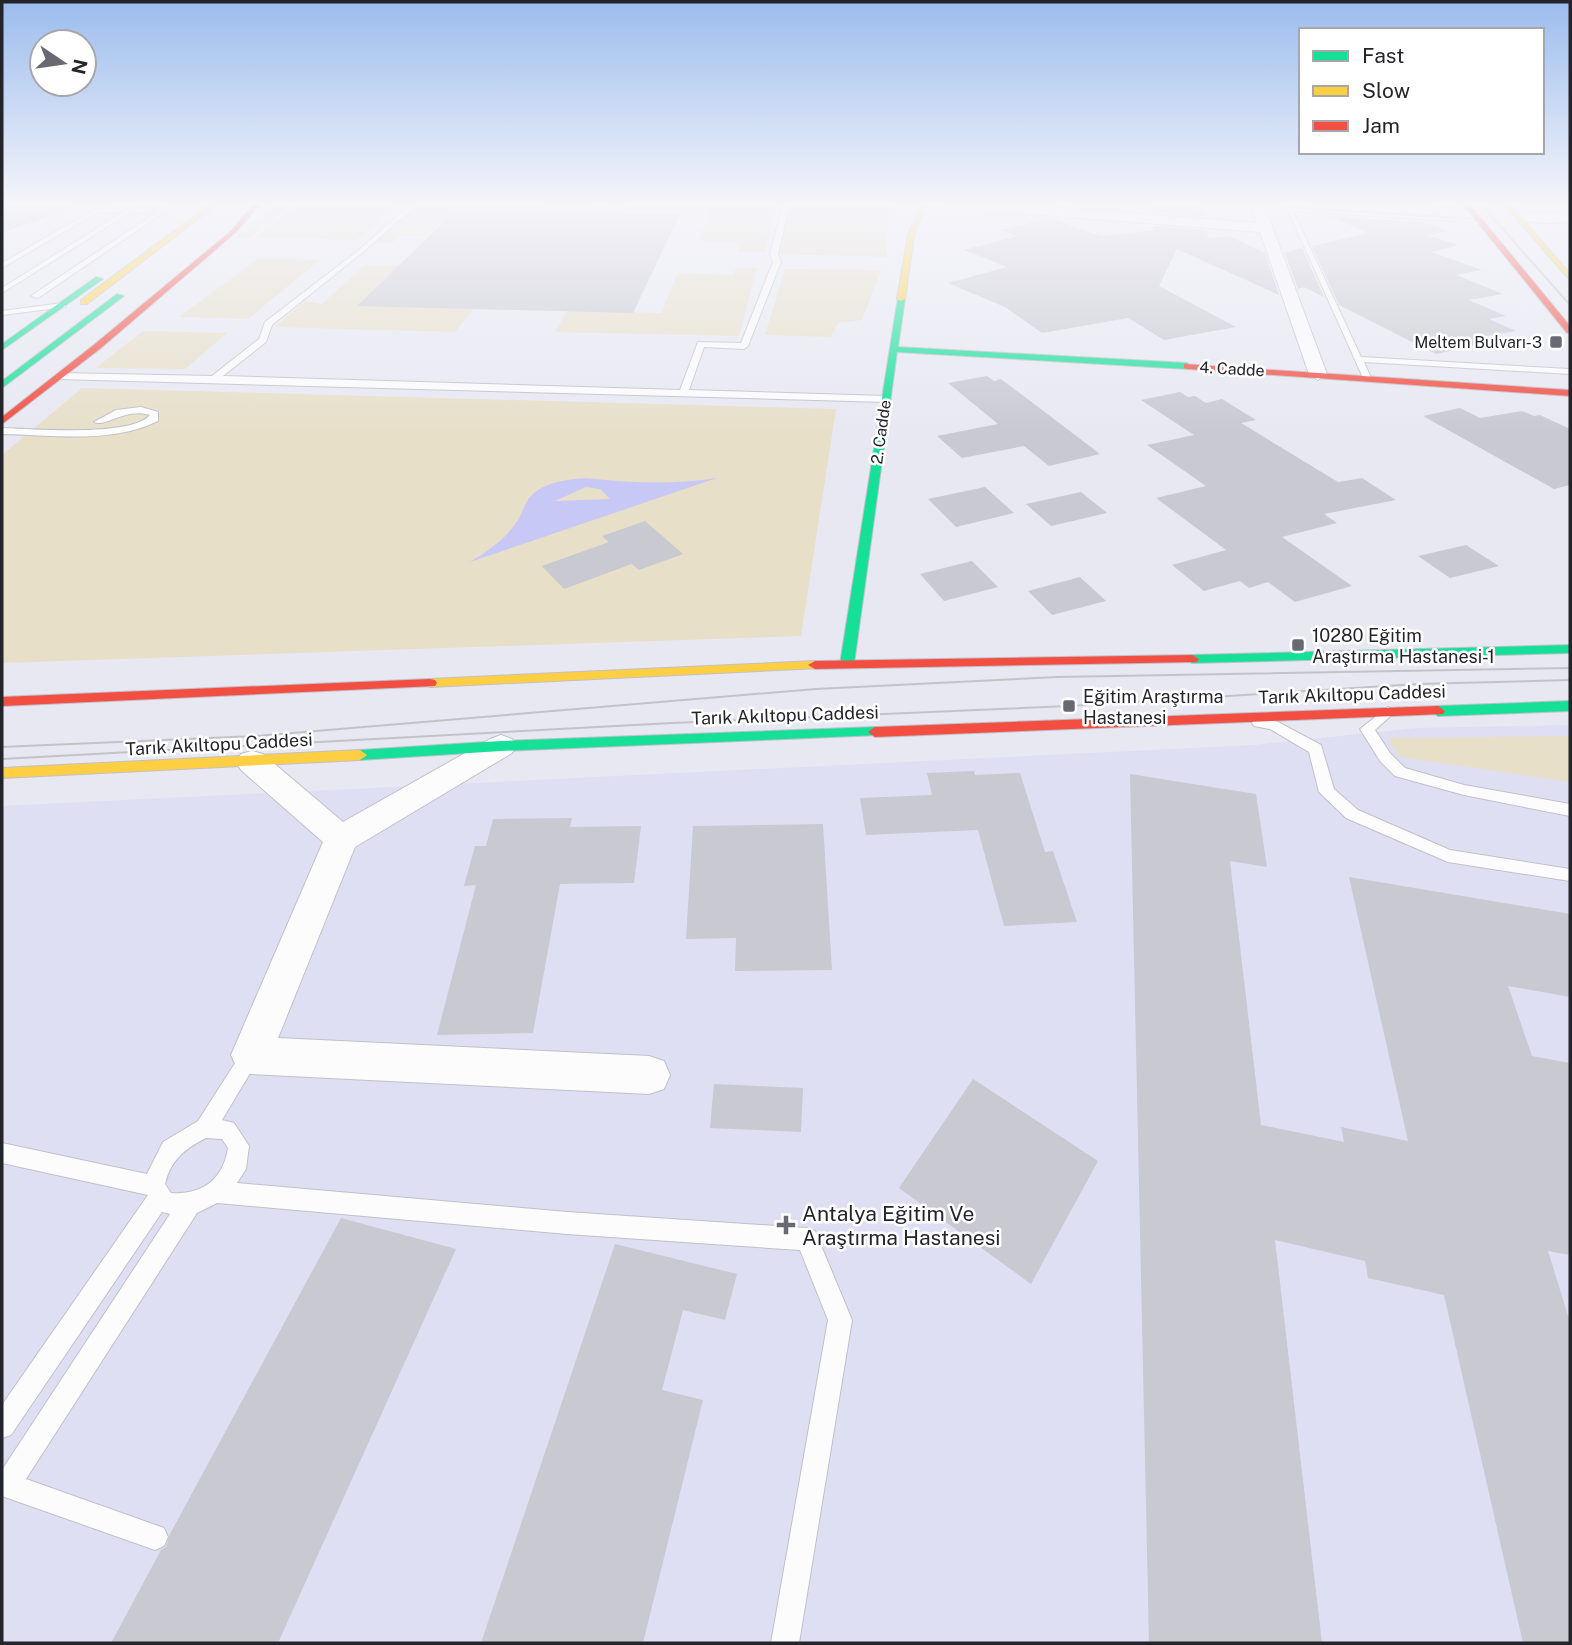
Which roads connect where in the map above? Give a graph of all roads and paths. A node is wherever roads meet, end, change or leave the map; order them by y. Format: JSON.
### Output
{"nodes":[{"id":1,"x":22,"y":279,"type":"edge"},
{"id":2,"x":61,"y":279,"type":"edge"},
{"id":3,"x":101,"y":279,"type":"edge"},
{"id":4,"x":113,"y":279,"type":"edge"},
{"id":5,"x":160,"y":279,"type":"edge"},
{"id":6,"x":176,"y":279,"type":"edge"},
{"id":7,"x":326,"y":279,"type":"edge"},
{"id":8,"x":770,"y":279,"type":"edge"},
{"id":9,"x":904,"y":279,"type":"edge"},
{"id":10,"x":1283,"y":279,"type":"edge"},
{"id":11,"x":1321,"y":279,"type":"edge"},
{"id":12,"x":1527,"y":279,"type":"edge"},
{"id":13,"x":129,"y":289,"type":"dead end"},
{"id":14,"x":2,"y":291,"type":"edge"},
{"id":15,"x":35,"y":296,"type":"dead end"},
{"id":16,"x":63,"y":304,"type":"junction"},
{"id":17,"x":2,"y":315,"type":"edge"},
{"id":18,"x":32,"y":326,"type":"junction"},
{"id":19,"x":1570,"y":331,"type":"edge"},
{"id":20,"x":2,"y":348,"type":"edge"},
{"id":21,"x":893,"y":349,"type":"junction"},
{"id":22,"x":1358,"y":359,"type":"junction"},
{"id":23,"x":2,"y":362,"type":"edge"},
{"id":24,"x":1569,"y":372,"type":"edge"},
{"id":25,"x":1318,"y":374,"type":"junction"},
{"id":26,"x":59,"y":376,"type":"junction"},
{"id":27,"x":1367,"y":378,"type":"junction"},
{"id":28,"x":215,"y":379,"type":"junction"},
{"id":29,"x":2,"y":385,"type":"edge"},
{"id":30,"x":683,"y":393,"type":"junction"},
{"id":31,"x":1570,"y":393,"type":"edge"},
{"id":32,"x":886,"y":399,"type":"junction"},
{"id":33,"x":2,"y":402,"type":"edge"},
{"id":34,"x":2,"y":421,"type":"edge"},
{"id":35,"x":99,"y":422,"type":"dead end"},
{"id":36,"x":2,"y":431,"type":"edge"},
{"id":37,"x":1570,"y":649,"type":"edge"},
{"id":38,"x":847,"y":664,"type":"junction"},
{"id":39,"x":744,"y":668,"type":"junction"},
{"id":40,"x":576,"y":693,"type":"dead end"},
{"id":41,"x":2,"y":702,"type":"edge"},
{"id":42,"x":1565,"y":708,"type":"edge"},
{"id":43,"x":1388,"y":712,"type":"junction"},
{"id":44,"x":1205,"y":718,"type":"junction"},
{"id":45,"x":501,"y":746,"type":"junction"},
{"id":46,"x":252,"y":762,"type":"junction"},
{"id":47,"x":2,"y":773,"type":"edge"},
{"id":48,"x":1570,"y":810,"type":"edge"},
{"id":49,"x":341,"y":839,"type":"junction"},
{"id":50,"x":1570,"y":875,"type":"edge"},
{"id":51,"x":251,"y":1055,"type":"junction"},
{"id":52,"x":649,"y":1075,"type":"dead end"},
{"id":53,"x":205,"y":1128,"type":"junction"},
{"id":54,"x":2,"y":1153,"type":"edge"},
{"id":55,"x":157,"y":1191,"type":"junction"},
{"id":56,"x":216,"y":1192,"type":"junction"},
{"id":57,"x":189,"y":1205,"type":"junction"},
{"id":58,"x":2,"y":1426,"type":"edge"},
{"id":59,"x":5,"y":1483,"type":"edge"},
{"id":60,"x":155,"y":1537,"type":"dead end"},
{"id":61,"x":785,"y":1643,"type":"edge"}],
"edges":[{"from":1,"to":14,"type":"lane"},
{"from":2,"to":15,"type":"lane"},
{"from":3,"to":16,"type":"main road"},
{"from":4,"to":23,"type":"main road"},
{"from":5,"to":33,"type":"main road"},
{"from":6,"to":26,"type":"main road"},
{"from":7,"to":28,"type":"lane"},
{"from":8,"to":30,"type":"lane"},
{"from":9,"to":21,"type":"main road","name":"2. Cadde"},
{"from":10,"to":25,"type":"street"},
{"from":11,"to":22,"type":"lane"},
{"from":12,"to":19,"type":"main road"},
{"from":13,"to":29,"type":"main road"},
{"from":16,"to":17,"type":"lane"},
{"from":16,"to":18,"type":"main road"},
{"from":17,"to":18,"type":"lane"},
{"from":18,"to":20,"type":"main road"},
{"from":21,"to":25,"type":"main road","name":"4. Cadde"},
{"from":21,"to":32,"type":"main road","name":"2. Cadde"},
{"from":22,"to":24,"type":"lane"},
{"from":22,"to":27,"type":"lane"},
{"from":25,"to":27,"type":"main road","name":"4. Cadde"},
{"from":26,"to":28,"type":"lane"},
{"from":26,"to":34,"type":"main road"},
{"from":27,"to":31,"type":"main road","name":"4. Cadde"},
{"from":28,"to":30,"type":"lane"},
{"from":30,"to":32,"type":"lane"},
{"from":32,"to":38,"type":"main road","name":"2. Cadde"},
{"from":35,"to":36,"type":"lane"},
{"from":37,"to":38,"type":"main road"},
{"from":38,"to":39,"type":"main road"},
{"from":39,"to":40,"type":"main road"},
{"from":39,"to":41,"type":"main road"},
{"from":42,"to":43,"type":"main road","name":"Tarık Akıltopu Caddesi"},
{"from":43,"to":44,"type":"main road","name":"Tarık Akıltopu Caddesi"},
{"from":43,"to":48,"type":"lane"},
{"from":44,"to":45,"type":"main road","name":"Tarık Akıltopu Caddesi"},
{"from":44,"to":50,"type":"lane"},
{"from":45,"to":46,"type":"main road","name":"Tarık Akıltopu Caddesi"},
{"from":45,"to":49,"type":"street"},
{"from":46,"to":47,"type":"main road","name":"Tarık Akıltopu Caddesi"},
{"from":46,"to":49,"type":"street"},
{"from":49,"to":51,"type":"street"},
{"from":51,"to":52,"type":"street"},
{"from":51,"to":53,"type":"lane"},
{"from":53,"to":55,"type":"lane"},
{"from":53,"to":56,"type":"lane"},
{"from":54,"to":55,"type":"lane"},
{"from":55,"to":57,"type":"lane"},
{"from":55,"to":58,"type":"lane"},
{"from":56,"to":57,"type":"lane"},
{"from":56,"to":61,"type":"lane"},
{"from":57,"to":59,"type":"lane"},
{"from":59,"to":60,"type":"lane"}]}
